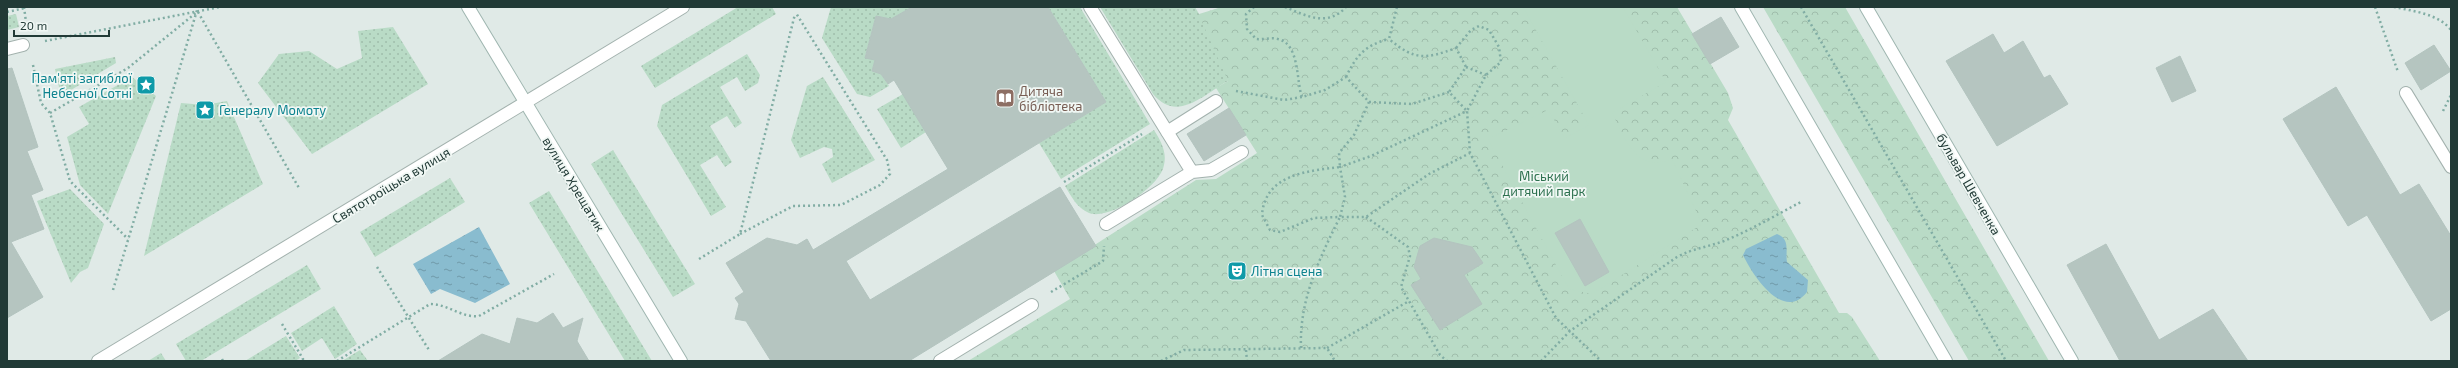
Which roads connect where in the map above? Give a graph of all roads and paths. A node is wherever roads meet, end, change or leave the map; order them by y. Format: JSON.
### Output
{"nodes":[{"id":1,"x":198,"y":7,"type":"edge"},
{"id":2,"x":220,"y":7,"type":"edge"},
{"id":3,"x":468,"y":7,"type":"edge"},
{"id":4,"x":683,"y":7,"type":"edge"},
{"id":5,"x":1090,"y":7,"type":"edge"},
{"id":6,"x":1254,"y":7,"type":"edge"},
{"id":7,"x":1284,"y":7,"type":"edge"},
{"id":8,"x":1346,"y":7,"type":"edge"},
{"id":9,"x":1396,"y":7,"type":"edge"},
{"id":10,"x":1741,"y":7,"type":"edge"},
{"id":11,"x":1801,"y":7,"type":"edge"},
{"id":12,"x":1866,"y":7,"type":"edge"},
{"id":13,"x":2375,"y":7,"type":"edge"},
{"id":14,"x":2394,"y":7,"type":"edge"},
{"id":15,"x":25,"y":8,"type":"dead end"},
{"id":16,"x":197,"y":11,"type":"junction"},
{"id":17,"x":7,"y":12,"type":"edge"},
{"id":18,"x":2451,"y":23,"type":"edge"},
{"id":19,"x":2448,"y":25,"type":"junction"},
{"id":20,"x":2451,"y":30,"type":"edge"},
{"id":21,"x":1389,"y":40,"type":"junction"},
{"id":22,"x":26,"y":45,"type":"junction"},
{"id":23,"x":1456,"y":48,"type":"junction"},
{"id":24,"x":7,"y":49,"type":"edge"},
{"id":25,"x":1466,"y":66,"type":"junction"},
{"id":26,"x":1486,"y":75,"type":"junction"},
{"id":27,"x":1346,"y":77,"type":"junction"},
{"id":28,"x":1448,"y":92,"type":"junction"},
{"id":29,"x":2406,"y":93,"type":"joint"},
{"id":30,"x":1302,"y":97,"type":"junction"},
{"id":31,"x":1216,"y":101,"type":"joint"},
{"id":32,"x":1369,"y":102,"type":"junction"},
{"id":33,"x":525,"y":103,"type":"junction"},
{"id":34,"x":1467,"y":111,"type":"junction"},
{"id":35,"x":50,"y":113,"type":"junction"},
{"id":36,"x":1164,"y":127,"type":"junction"},
{"id":37,"x":1242,"y":152,"type":"dead end"},
{"id":38,"x":1470,"y":153,"type":"junction"},
{"id":39,"x":1340,"y":167,"type":"junction"},
{"id":40,"x":2451,"y":167,"type":"edge"},
{"id":41,"x":1192,"y":172,"type":"junction"},
{"id":42,"x":1064,"y":182,"type":"dead end"},
{"id":43,"x":299,"y":188,"type":"dead end"},
{"id":44,"x":1802,"y":202,"type":"dead end"},
{"id":45,"x":1340,"y":217,"type":"junction"},
{"id":46,"x":1366,"y":217,"type":"junction"},
{"id":47,"x":1106,"y":224,"type":"joint"},
{"id":48,"x":740,"y":234,"type":"junction"},
{"id":49,"x":128,"y":238,"type":"junction"},
{"id":50,"x":699,"y":259,"type":"dead end"},
{"id":51,"x":377,"y":267,"type":"dead end"},
{"id":52,"x":554,"y":274,"type":"dead end"},
{"id":53,"x":113,"y":290,"type":"dead end"},
{"id":54,"x":1409,"y":301,"type":"junction"},
{"id":55,"x":1032,"y":305,"type":"joint"},
{"id":56,"x":408,"y":317,"type":"junction"},
{"id":57,"x":282,"y":324,"type":"dead end"},
{"id":58,"x":1570,"y":331,"type":"junction"},
{"id":59,"x":1301,"y":348,"type":"junction"},
{"id":60,"x":1327,"y":348,"type":"junction"},
{"id":61,"x":1246,"y":349,"type":"junction"},
{"id":62,"x":429,"y":350,"type":"dead end"},
{"id":63,"x":304,"y":360,"type":"edge"},
{"id":64,"x":98,"y":361,"type":"edge"},
{"id":65,"x":299,"y":361,"type":"edge"},
{"id":66,"x":337,"y":361,"type":"edge"},
{"id":67,"x":681,"y":361,"type":"edge"},
{"id":68,"x":940,"y":361,"type":"edge"},
{"id":69,"x":1161,"y":361,"type":"edge"},
{"id":70,"x":1246,"y":361,"type":"edge"},
{"id":71,"x":1335,"y":361,"type":"edge"},
{"id":72,"x":1447,"y":361,"type":"edge"},
{"id":73,"x":1541,"y":361,"type":"edge"},
{"id":74,"x":1601,"y":361,"type":"edge"},
{"id":75,"x":1946,"y":361,"type":"edge"},
{"id":76,"x":2006,"y":361,"type":"edge"},
{"id":77,"x":2072,"y":361,"type":"edge"}],
"edges":[{"from":1,"to":16,"type":"path"},
{"from":2,"to":16,"type":"path"},
{"from":3,"to":33,"type":"main road","name":"вулиця Хрещатик"},
{"from":4,"to":33,"type":"main road","name":"Святотроїцька вулиця"},
{"from":5,"to":36,"type":"main road"},
{"from":6,"to":30,"type":"path"},
{"from":7,"to":8,"type":"path"},
{"from":9,"to":21,"type":"path"},
{"from":10,"to":75,"type":"main road"},
{"from":11,"to":76,"type":"path"},
{"from":12,"to":77,"type":"main road","name":"бульвар Шевченка"},
{"from":13,"to":29,"type":"path"},
{"from":14,"to":19,"type":"path"},
{"from":15,"to":17,"type":"path"},
{"from":16,"to":22,"type":"path"},
{"from":16,"to":35,"type":"path"},
{"from":16,"to":43,"type":"path"},
{"from":16,"to":49,"type":"path"},
{"from":18,"to":19,"type":"path"},
{"from":19,"to":20,"type":"path"},
{"from":21,"to":23,"type":"path"},
{"from":21,"to":27,"type":"path"},
{"from":22,"to":24,"type":"main road"},
{"from":22,"to":35,"type":"path"},
{"from":23,"to":25,"type":"path"},
{"from":23,"to":26,"type":"path"},
{"from":25,"to":26,"type":"path"},
{"from":25,"to":28,"type":"path"},
{"from":26,"to":34,"type":"path"},
{"from":27,"to":30,"type":"path"},
{"from":27,"to":32,"type":"path"},
{"from":28,"to":32,"type":"path"},
{"from":28,"to":34,"type":"path"},
{"from":29,"to":40,"type":"main road"},
{"from":30,"to":31,"type":"path"},
{"from":31,"to":36,"type":"main road"},
{"from":32,"to":39,"type":"path"},
{"from":33,"to":64,"type":"main road","name":"Святотроїцька вулиця"},
{"from":33,"to":67,"type":"main road","name":"вулиця Хрещатик"},
{"from":34,"to":38,"type":"path"},
{"from":34,"to":39,"type":"path"},
{"from":35,"to":49,"type":"path"},
{"from":36,"to":41,"type":"main road"},
{"from":36,"to":42,"type":"path"},
{"from":37,"to":41,"type":"main road"},
{"from":38,"to":46,"type":"path"},
{"from":38,"to":58,"type":"path"},
{"from":39,"to":45,"type":"path"},
{"from":39,"to":45,"type":"path"},
{"from":41,"to":47,"type":"main road"},
{"from":44,"to":58,"type":"path"},
{"from":45,"to":46,"type":"path"},
{"from":45,"to":59,"type":"path"},
{"from":46,"to":54,"type":"path"},
{"from":47,"to":55,"type":"path"},
{"from":48,"to":48,"type":"path"},
{"from":48,"to":50,"type":"path"},
{"from":49,"to":53,"type":"path"},
{"from":51,"to":56,"type":"path"},
{"from":52,"to":56,"type":"path"},
{"from":54,"to":60,"type":"path"},
{"from":54,"to":72,"type":"path"},
{"from":55,"to":68,"type":"main road"},
{"from":56,"to":62,"type":"path"},
{"from":56,"to":66,"type":"path"},
{"from":57,"to":63,"type":"path"},
{"from":58,"to":73,"type":"path"},
{"from":58,"to":74,"type":"path"},
{"from":59,"to":60,"type":"path"},
{"from":59,"to":61,"type":"path"},
{"from":60,"to":71,"type":"path"},
{"from":61,"to":69,"type":"path"},
{"from":61,"to":70,"type":"path"},
{"from":63,"to":65,"type":"path"}]}
